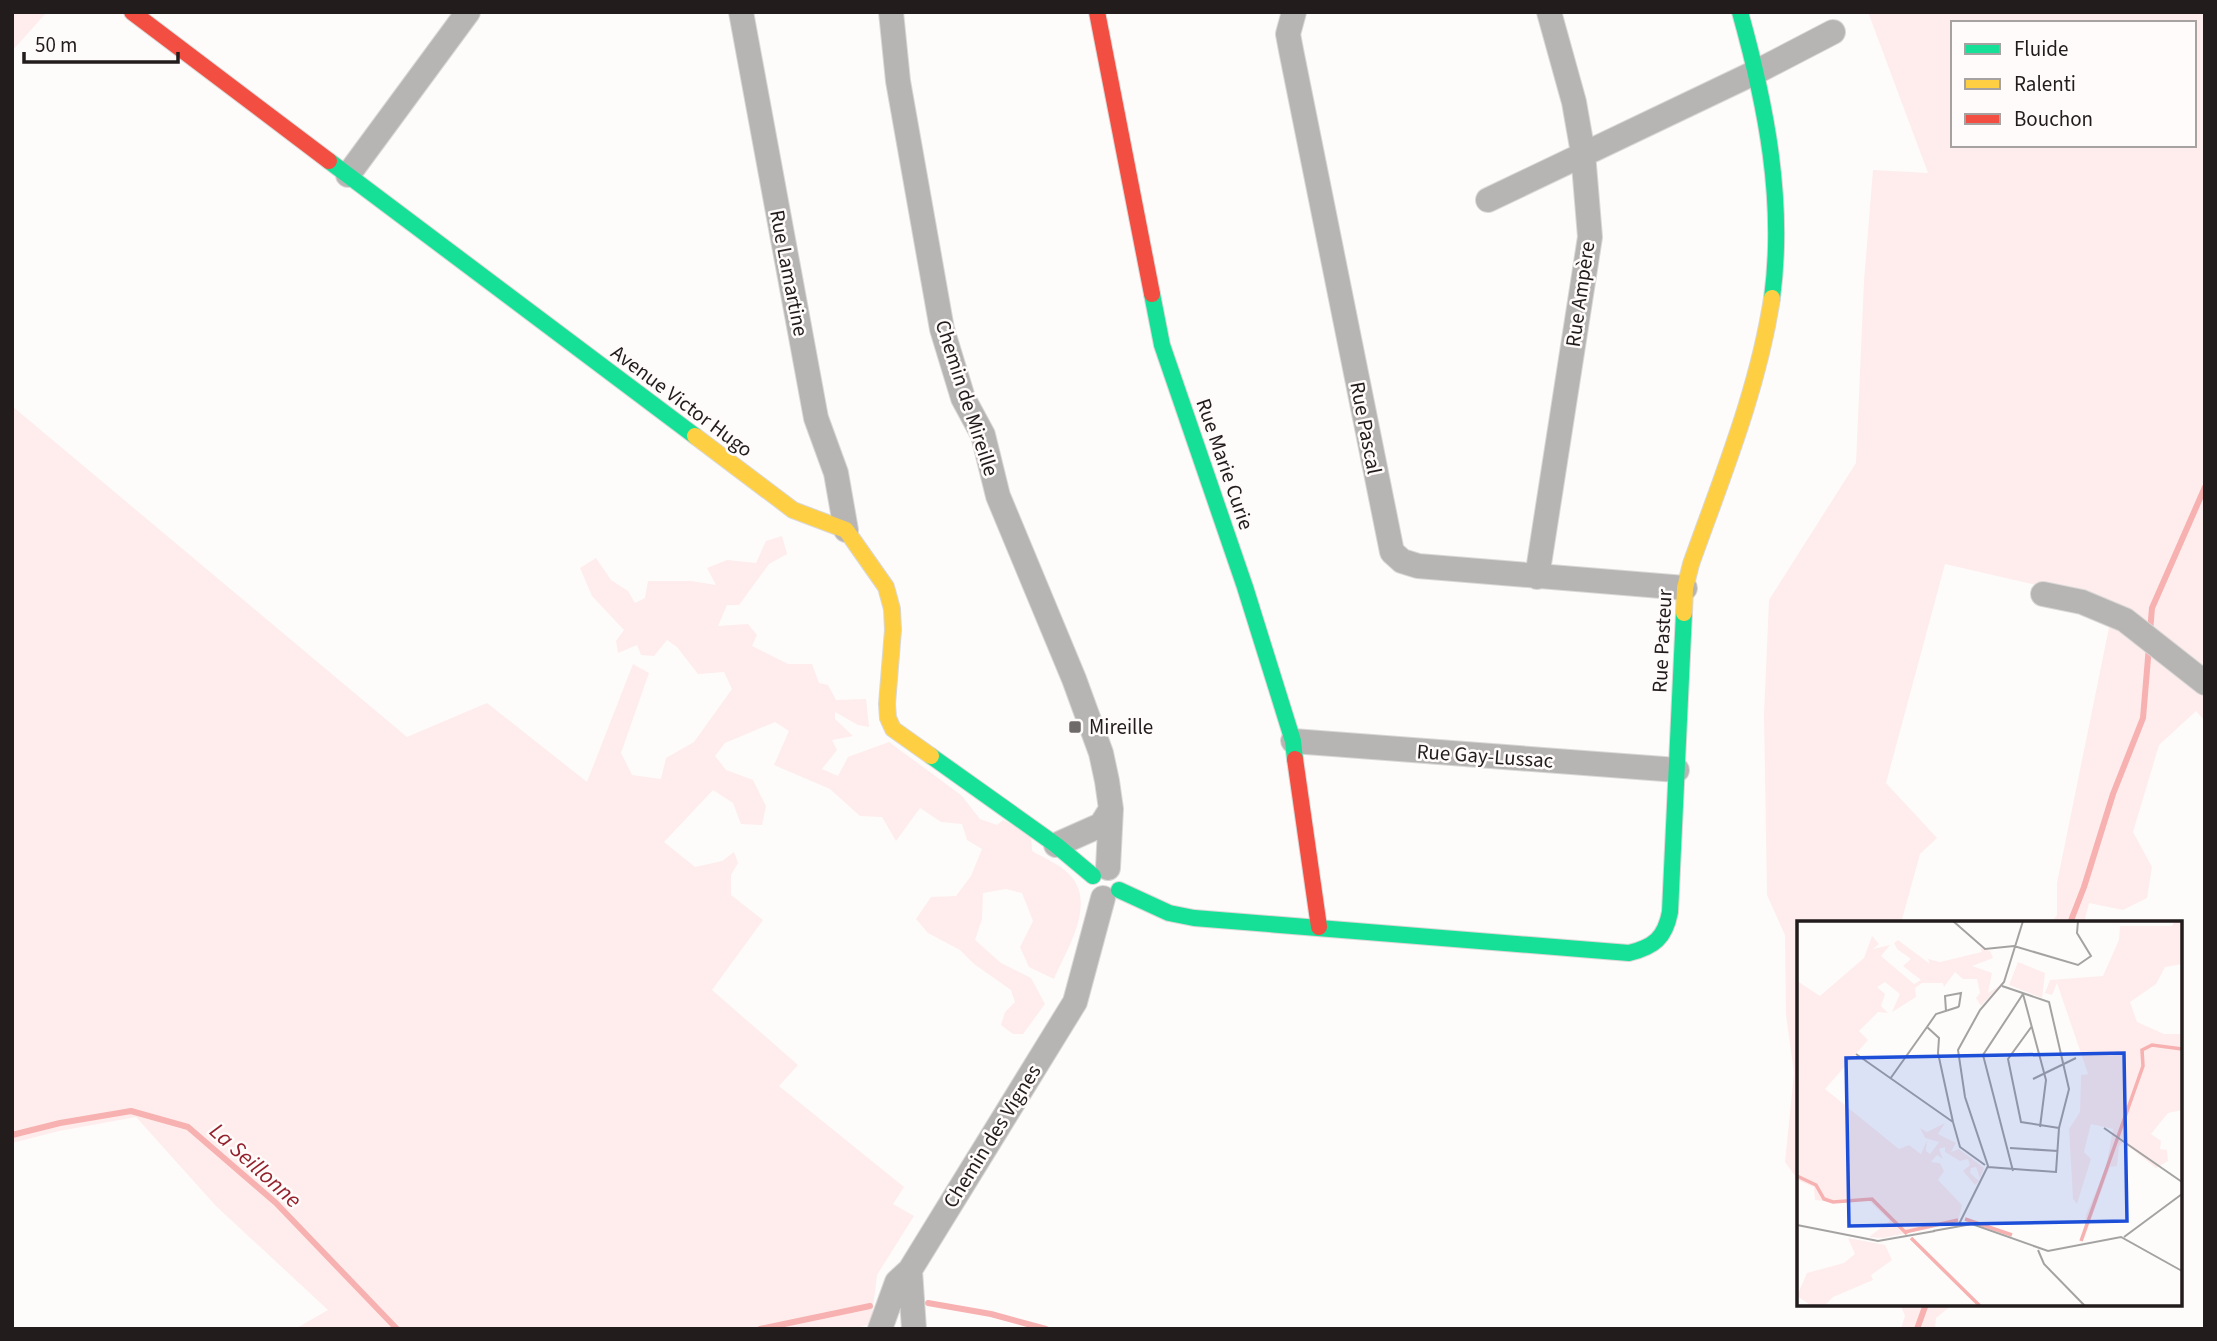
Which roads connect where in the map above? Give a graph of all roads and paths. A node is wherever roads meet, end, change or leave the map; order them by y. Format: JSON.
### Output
{"nodes":[{"id":1,"x":132,"y":12,"type":"edge"},
{"id":2,"x":468,"y":12,"type":"edge"},
{"id":3,"x":741,"y":12,"type":"edge"},
{"id":4,"x":891,"y":12,"type":"edge"},
{"id":5,"x":1097,"y":12,"type":"edge"},
{"id":6,"x":1294,"y":12,"type":"edge"},
{"id":7,"x":1549,"y":12,"type":"edge"},
{"id":8,"x":1740,"y":12,"type":"edge"},
{"id":9,"x":1833,"y":33,"type":"dead end"},
{"id":10,"x":1758,"y":71,"type":"junction"},
{"id":11,"x":1583,"y":153,"type":"junction"},
{"id":12,"x":348,"y":175,"type":"junction"},
{"id":13,"x":1488,"y":200,"type":"dead end"},
{"id":14,"x":846,"y":530,"type":"junction"},
{"id":15,"x":1537,"y":577,"type":"junction"},
{"id":16,"x":1685,"y":588,"type":"junction"},
{"id":17,"x":2043,"y":594,"type":"dead end"},
{"id":18,"x":2205,"y":683,"type":"edge"},
{"id":19,"x":1293,"y":741,"type":"junction"},
{"id":20,"x":1676,"y":770,"type":"junction"},
{"id":21,"x":1111,"y":809,"type":"junction"},
{"id":22,"x":1056,"y":845,"type":"junction"},
{"id":23,"x":1106,"y":883,"type":"junction"},
{"id":24,"x":1319,"y":927,"type":"junction"},
{"id":25,"x":1074,"y":1002,"type":"joint"},
{"id":26,"x":910,"y":1270,"type":"junction"},
{"id":27,"x":880,"y":1329,"type":"edge"},
{"id":28,"x":914,"y":1329,"type":"edge"}],
"edges":[{"from":1,"to":12,"type":"street","name":"Avenue Victor Hugo"},
{"from":2,"to":12,"type":"street"},
{"from":3,"to":14,"type":"street","name":"Rue Lamartine"},
{"from":4,"to":21,"type":"street","name":"Chemin de Mireille"},
{"from":5,"to":19,"type":"street","name":"Rue Marie Curie"},
{"from":6,"to":15,"type":"street","name":"Rue Pascal"},
{"from":7,"to":11,"type":"street","name":"Rue Ampère"},
{"from":8,"to":10,"type":"street","name":"Rue Pasteur"},
{"from":9,"to":10,"type":"street"},
{"from":10,"to":11,"type":"street"},
{"from":10,"to":16,"type":"street","name":"Rue Pasteur"},
{"from":11,"to":13,"type":"street"},
{"from":11,"to":15,"type":"street","name":"Rue Ampère"},
{"from":12,"to":14,"type":"street","name":"Avenue Victor Hugo"},
{"from":14,"to":22,"type":"street"},
{"from":15,"to":16,"type":"street","name":"Rue Pascal"},
{"from":16,"to":20,"type":"street","name":"Rue Pasteur"},
{"from":17,"to":18,"type":"street"},
{"from":19,"to":20,"type":"street","name":"Rue Gay-Lussac"},
{"from":19,"to":24,"type":"street","name":"Rue Marie Curie"},
{"from":20,"to":24,"type":"street","name":"Rue Pasteur"},
{"from":21,"to":22,"type":"street"},
{"from":21,"to":23,"type":"street","name":"Chemin de Mireille"},
{"from":22,"to":23,"type":"street"},
{"from":23,"to":24,"type":"street"},
{"from":23,"to":25,"type":"street","name":"Chemin de Mireille"},
{"from":25,"to":26,"type":"street","name":"Chemin des Vignes"},
{"from":26,"to":27,"type":"street","name":"Chemin des Vignes"},
{"from":26,"to":28,"type":"street"}]}
